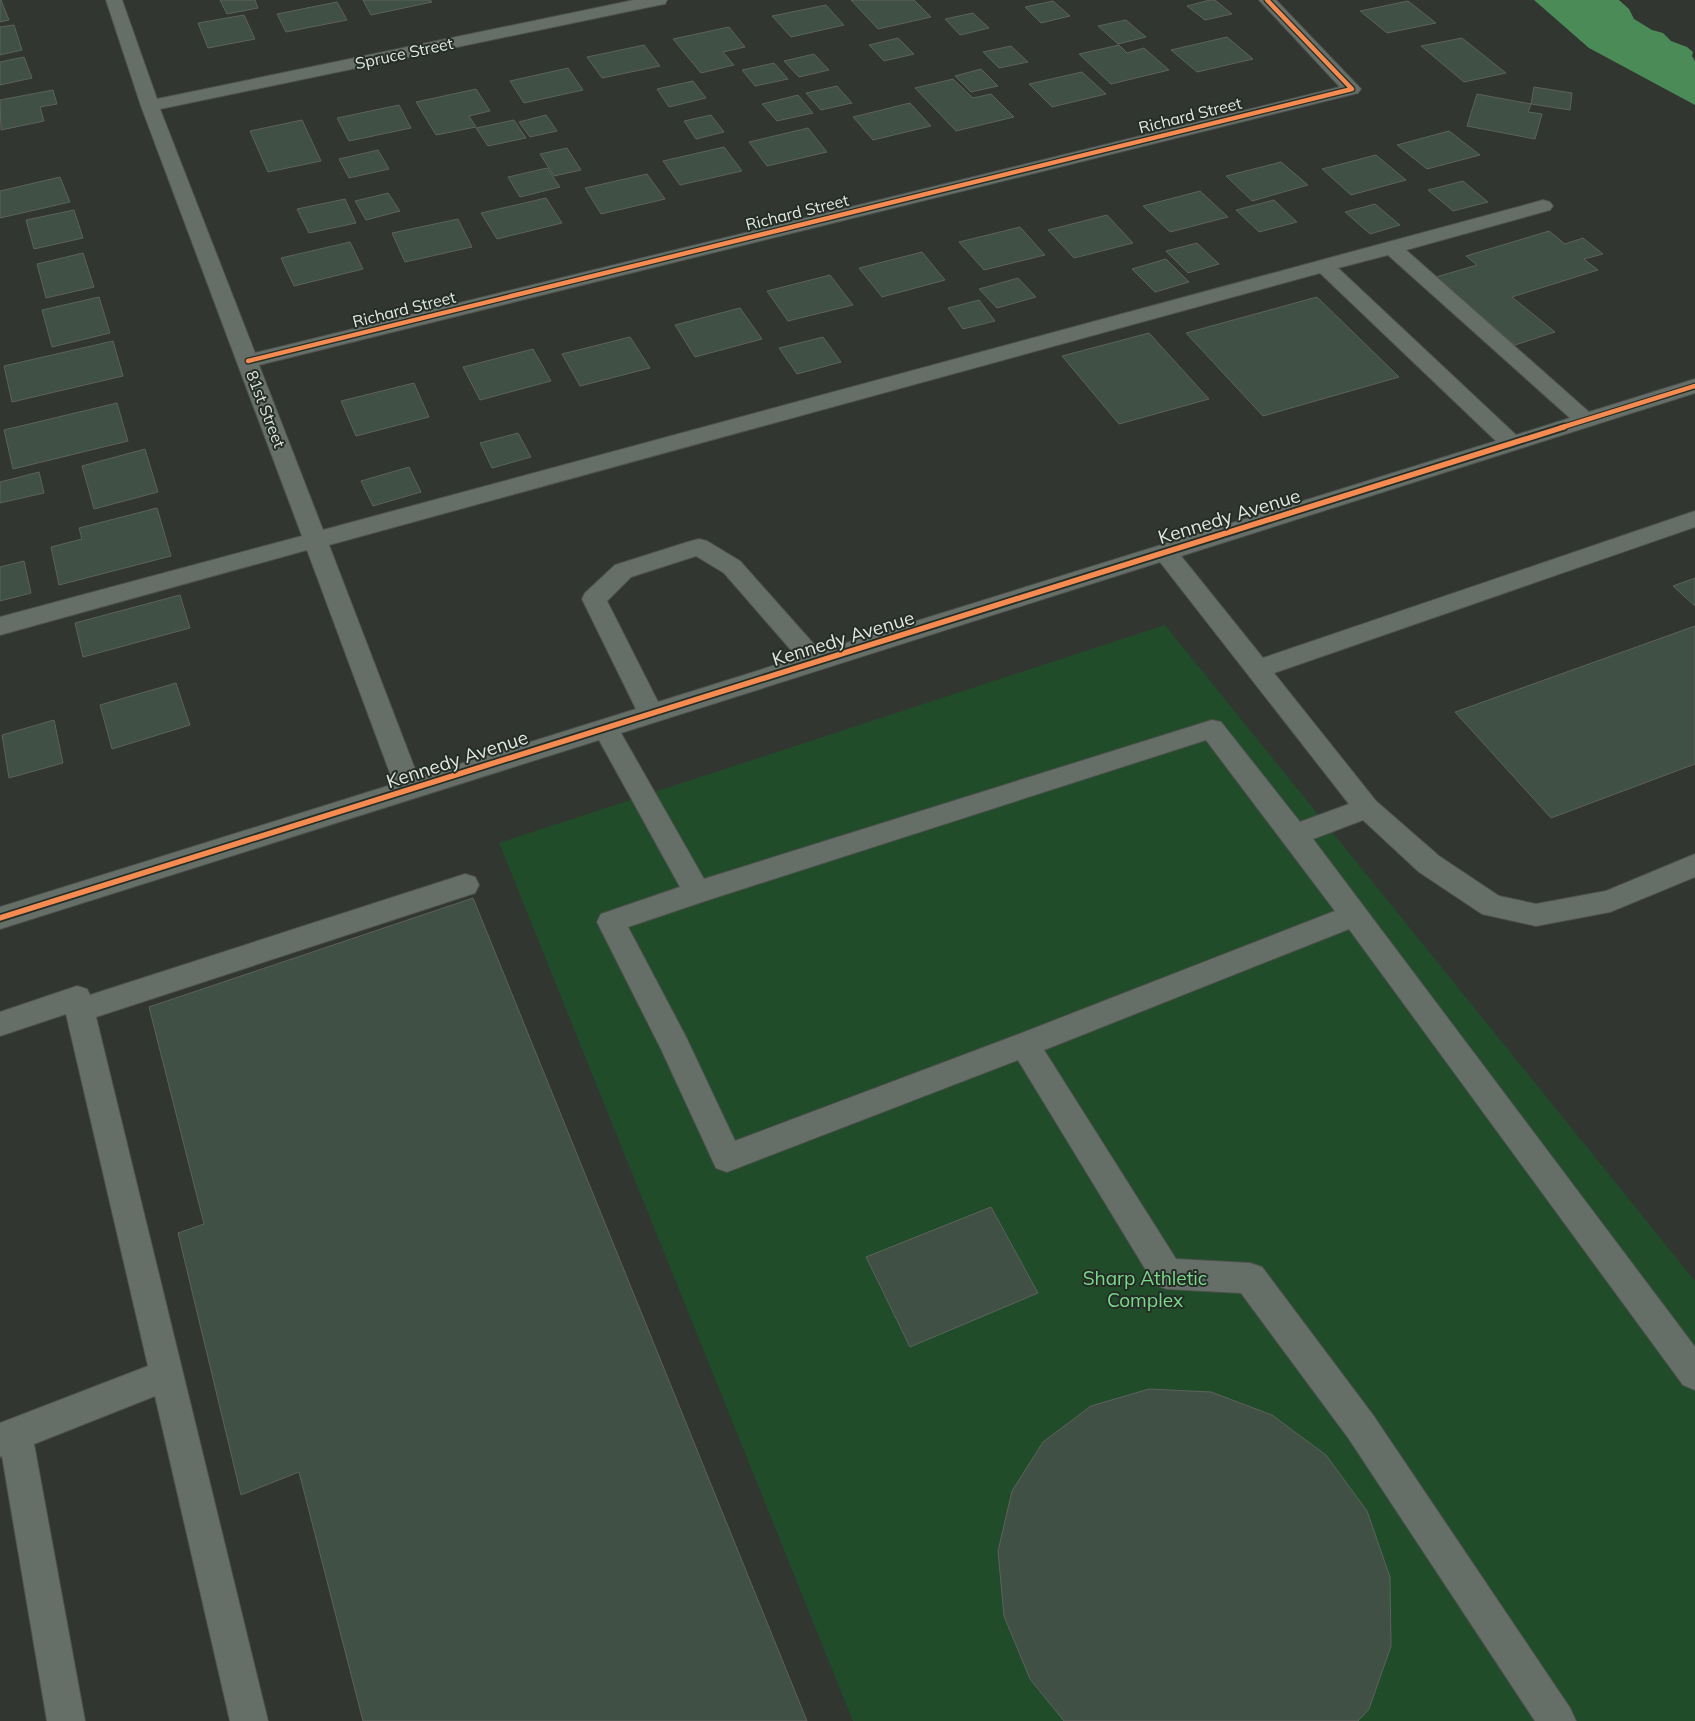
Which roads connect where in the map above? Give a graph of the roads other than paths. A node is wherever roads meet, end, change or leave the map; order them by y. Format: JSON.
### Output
{"nodes":[{"id":1,"x":114,"y":0,"type":"edge"},
{"id":2,"x":659,"y":0,"type":"edge"},
{"id":3,"x":1267,"y":0,"type":"edge"},
{"id":4,"x":150,"y":106,"type":"junction"},
{"id":5,"x":1543,"y":206,"type":"dead end"},
{"id":6,"x":1391,"y":247,"type":"junction"},
{"id":7,"x":1324,"y":266,"type":"junction"},
{"id":8,"x":248,"y":361,"type":"junction"},
{"id":9,"x":1695,"y":386,"type":"edge"},
{"id":10,"x":1585,"y":420,"type":"junction"},
{"id":11,"x":1512,"y":443,"type":"junction"},
{"id":12,"x":1695,"y":519,"type":"edge"},
{"id":13,"x":315,"y":540,"type":"junction"},
{"id":14,"x":1165,"y":552,"type":"junction"},
{"id":15,"x":0,"y":626,"type":"edge"},
{"id":16,"x":815,"y":662,"type":"junction"},
{"id":17,"x":1258,"y":669,"type":"junction"},
{"id":18,"x":651,"y":714,"type":"junction"},
{"id":19,"x":605,"y":728,"type":"junction"},
{"id":20,"x":410,"y":790,"type":"junction"},
{"id":21,"x":1367,"y":808,"type":"junction"},
{"id":22,"x":1295,"y":835,"type":"junction"},
{"id":23,"x":1695,"y":864,"type":"edge"},
{"id":24,"x":465,"y":885,"type":"dead end"},
{"id":25,"x":696,"y":892,"type":"junction"},
{"id":26,"x":1355,"y":915,"type":"junction"},
{"id":27,"x":0,"y":918,"type":"edge"},
{"id":28,"x":81,"y":1010,"type":"junction"},
{"id":29,"x":0,"y":1024,"type":"edge"},
{"id":30,"x":1025,"y":1045,"type":"junction"},
{"id":31,"x":1695,"y":1374,"type":"edge"},
{"id":32,"x":167,"y":1375,"type":"junction"},
{"id":33,"x":7,"y":1437,"type":"edge"},
{"id":34,"x":66,"y":1721,"type":"edge"},
{"id":35,"x":249,"y":1721,"type":"edge"},
{"id":36,"x":1557,"y":1721,"type":"edge"}],
"edges":[{"from":1,"to":4,"type":"street","name":"81st Street"},
{"from":2,"to":4,"type":"street","name":"Spruce Street"},
{"from":3,"to":8,"type":"street","name":"Richard Street"},
{"from":4,"to":8,"type":"street","name":"81st Street"},
{"from":5,"to":6,"type":"street"},
{"from":6,"to":7,"type":"street"},
{"from":6,"to":10,"type":"street"},
{"from":7,"to":11,"type":"street"},
{"from":7,"to":13,"type":"street"},
{"from":8,"to":13,"type":"street","name":"81st Street"},
{"from":9,"to":10,"type":"street","name":"Kennedy Avenue"},
{"from":10,"to":11,"type":"street","name":"Kennedy Avenue"},
{"from":11,"to":14,"type":"street","name":"Kennedy Avenue"},
{"from":12,"to":17,"type":"street"},
{"from":13,"to":15,"type":"street"},
{"from":13,"to":20,"type":"street","name":"81st Street"},
{"from":14,"to":16,"type":"street","name":"Kennedy Avenue"},
{"from":14,"to":17,"type":"street"},
{"from":16,"to":18,"type":"street","name":"Kennedy Avenue"},
{"from":16,"to":18,"type":"street"},
{"from":17,"to":21,"type":"street"},
{"from":18,"to":19,"type":"street","name":"Kennedy Avenue"},
{"from":19,"to":20,"type":"street","name":"Kennedy Avenue"},
{"from":19,"to":25,"type":"street"},
{"from":20,"to":27,"type":"street","name":"Kennedy Avenue"},
{"from":21,"to":22,"type":"street"},
{"from":21,"to":23,"type":"street"},
{"from":22,"to":25,"type":"street"},
{"from":22,"to":26,"type":"street"},
{"from":24,"to":28,"type":"street"},
{"from":25,"to":30,"type":"street"},
{"from":26,"to":30,"type":"street"},
{"from":26,"to":31,"type":"street"},
{"from":28,"to":29,"type":"street"},
{"from":28,"to":32,"type":"street"},
{"from":30,"to":36,"type":"street"},
{"from":32,"to":33,"type":"street"},
{"from":32,"to":35,"type":"street"},
{"from":33,"to":34,"type":"street"}]}
